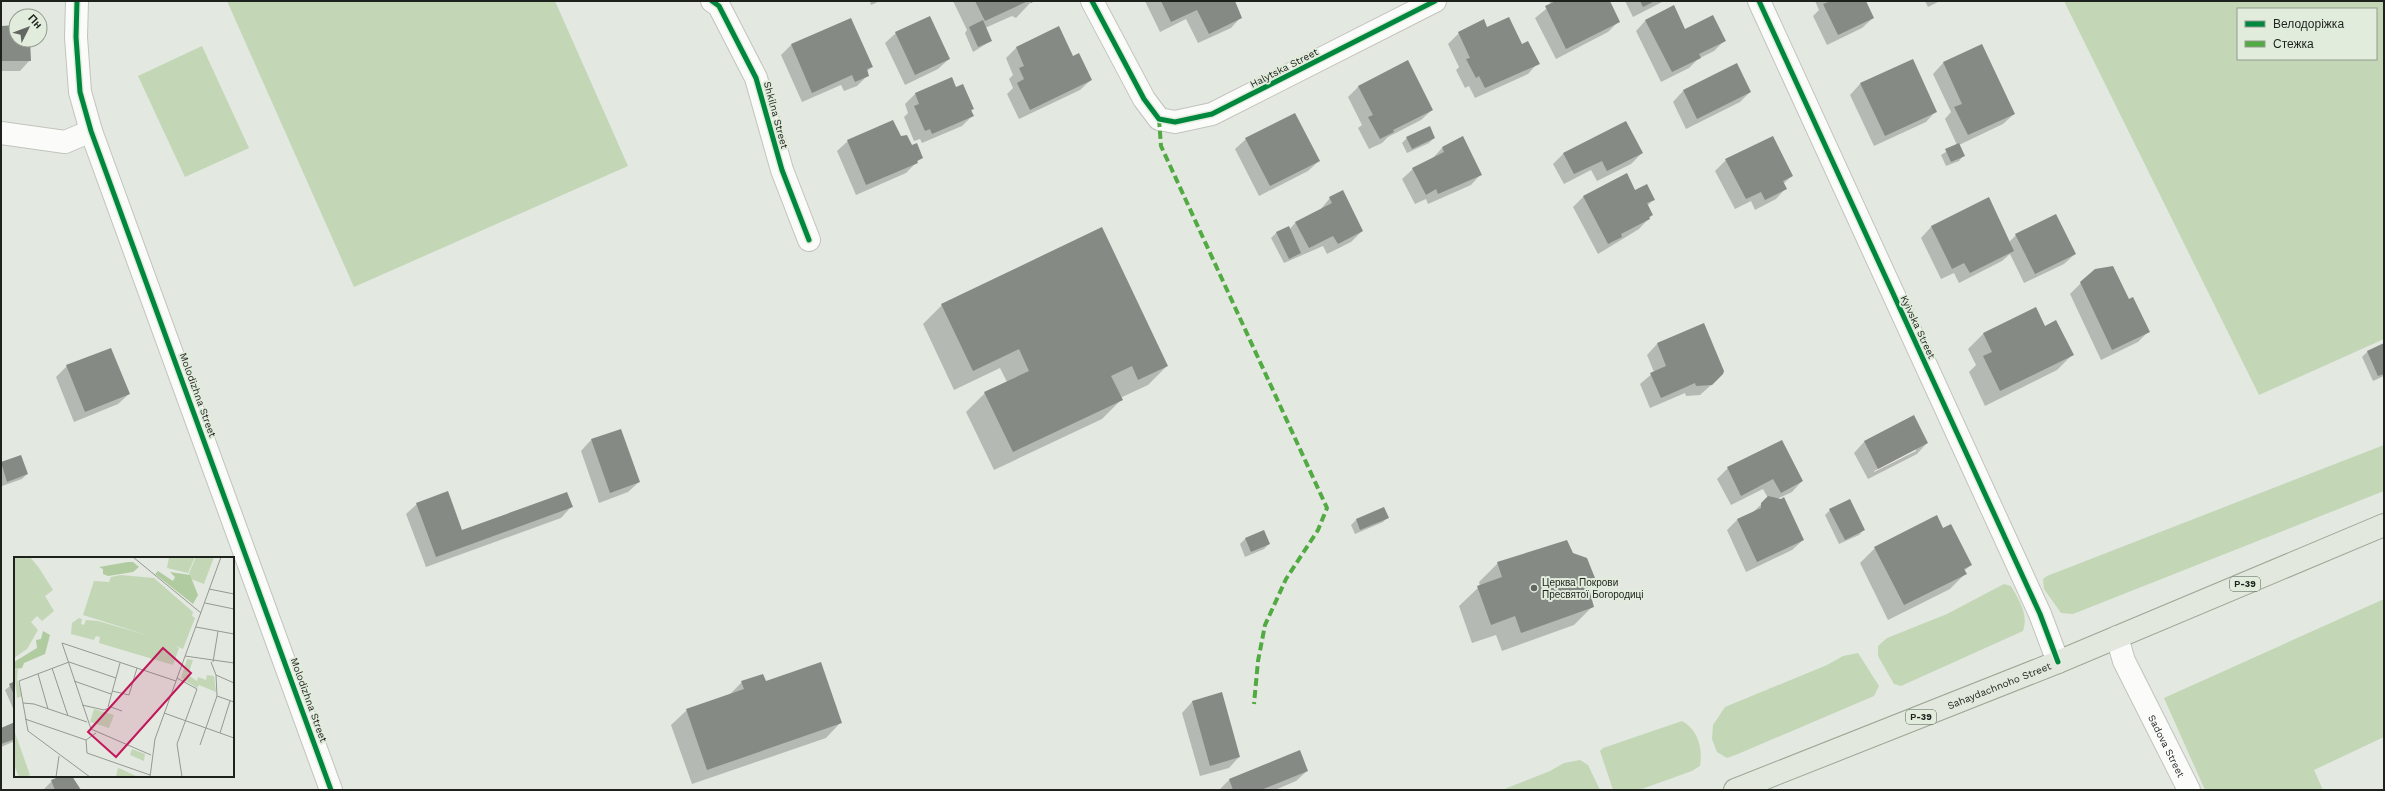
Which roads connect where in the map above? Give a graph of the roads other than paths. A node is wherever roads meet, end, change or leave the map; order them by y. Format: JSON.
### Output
{"nodes":[{"id":1,"x":77,"y":1,"type":"edge"},
{"id":2,"x":712,"y":1,"type":"edge"},
{"id":3,"x":1092,"y":1,"type":"edge"},
{"id":4,"x":1435,"y":1,"type":"edge"},
{"id":5,"x":1759,"y":1,"type":"edge"},
{"id":6,"x":91,"y":131,"type":"junction"},
{"id":7,"x":1,"y":133,"type":"edge"},
{"id":8,"x":809,"y":240,"type":"dead end"},
{"id":9,"x":2384,"y":525,"type":"edge"},
{"id":10,"x":2111,"y":640,"type":"junction"},
{"id":11,"x":2058,"y":662,"type":"junction"},
{"id":12,"x":331,"y":790,"type":"edge"},
{"id":13,"x":1735,"y":790,"type":"edge"},
{"id":14,"x":2189,"y":790,"type":"edge"}],
"edges":[{"from":1,"to":6,"type":"street","name":"Molodizhna Street"},
{"from":2,"to":8,"type":"street","name":"Shkilna Street"},
{"from":3,"to":4,"type":"street","name":"Halytska Street"},
{"from":5,"to":11,"type":"street","name":"Kyivska Street"},
{"from":6,"to":7,"type":"street"},
{"from":6,"to":12,"type":"street","name":"Molodizhna Street"},
{"from":9,"to":10,"type":"main road","number":"Р-39"},
{"from":10,"to":11,"type":"main road","name":"Sahaydachnoho Street","number":"Р-39"},
{"from":10,"to":14,"type":"street","name":"Sadova Street"},
{"from":11,"to":13,"type":"main road","name":"Sahaydachnoho Street","number":"Р-39"}]}
